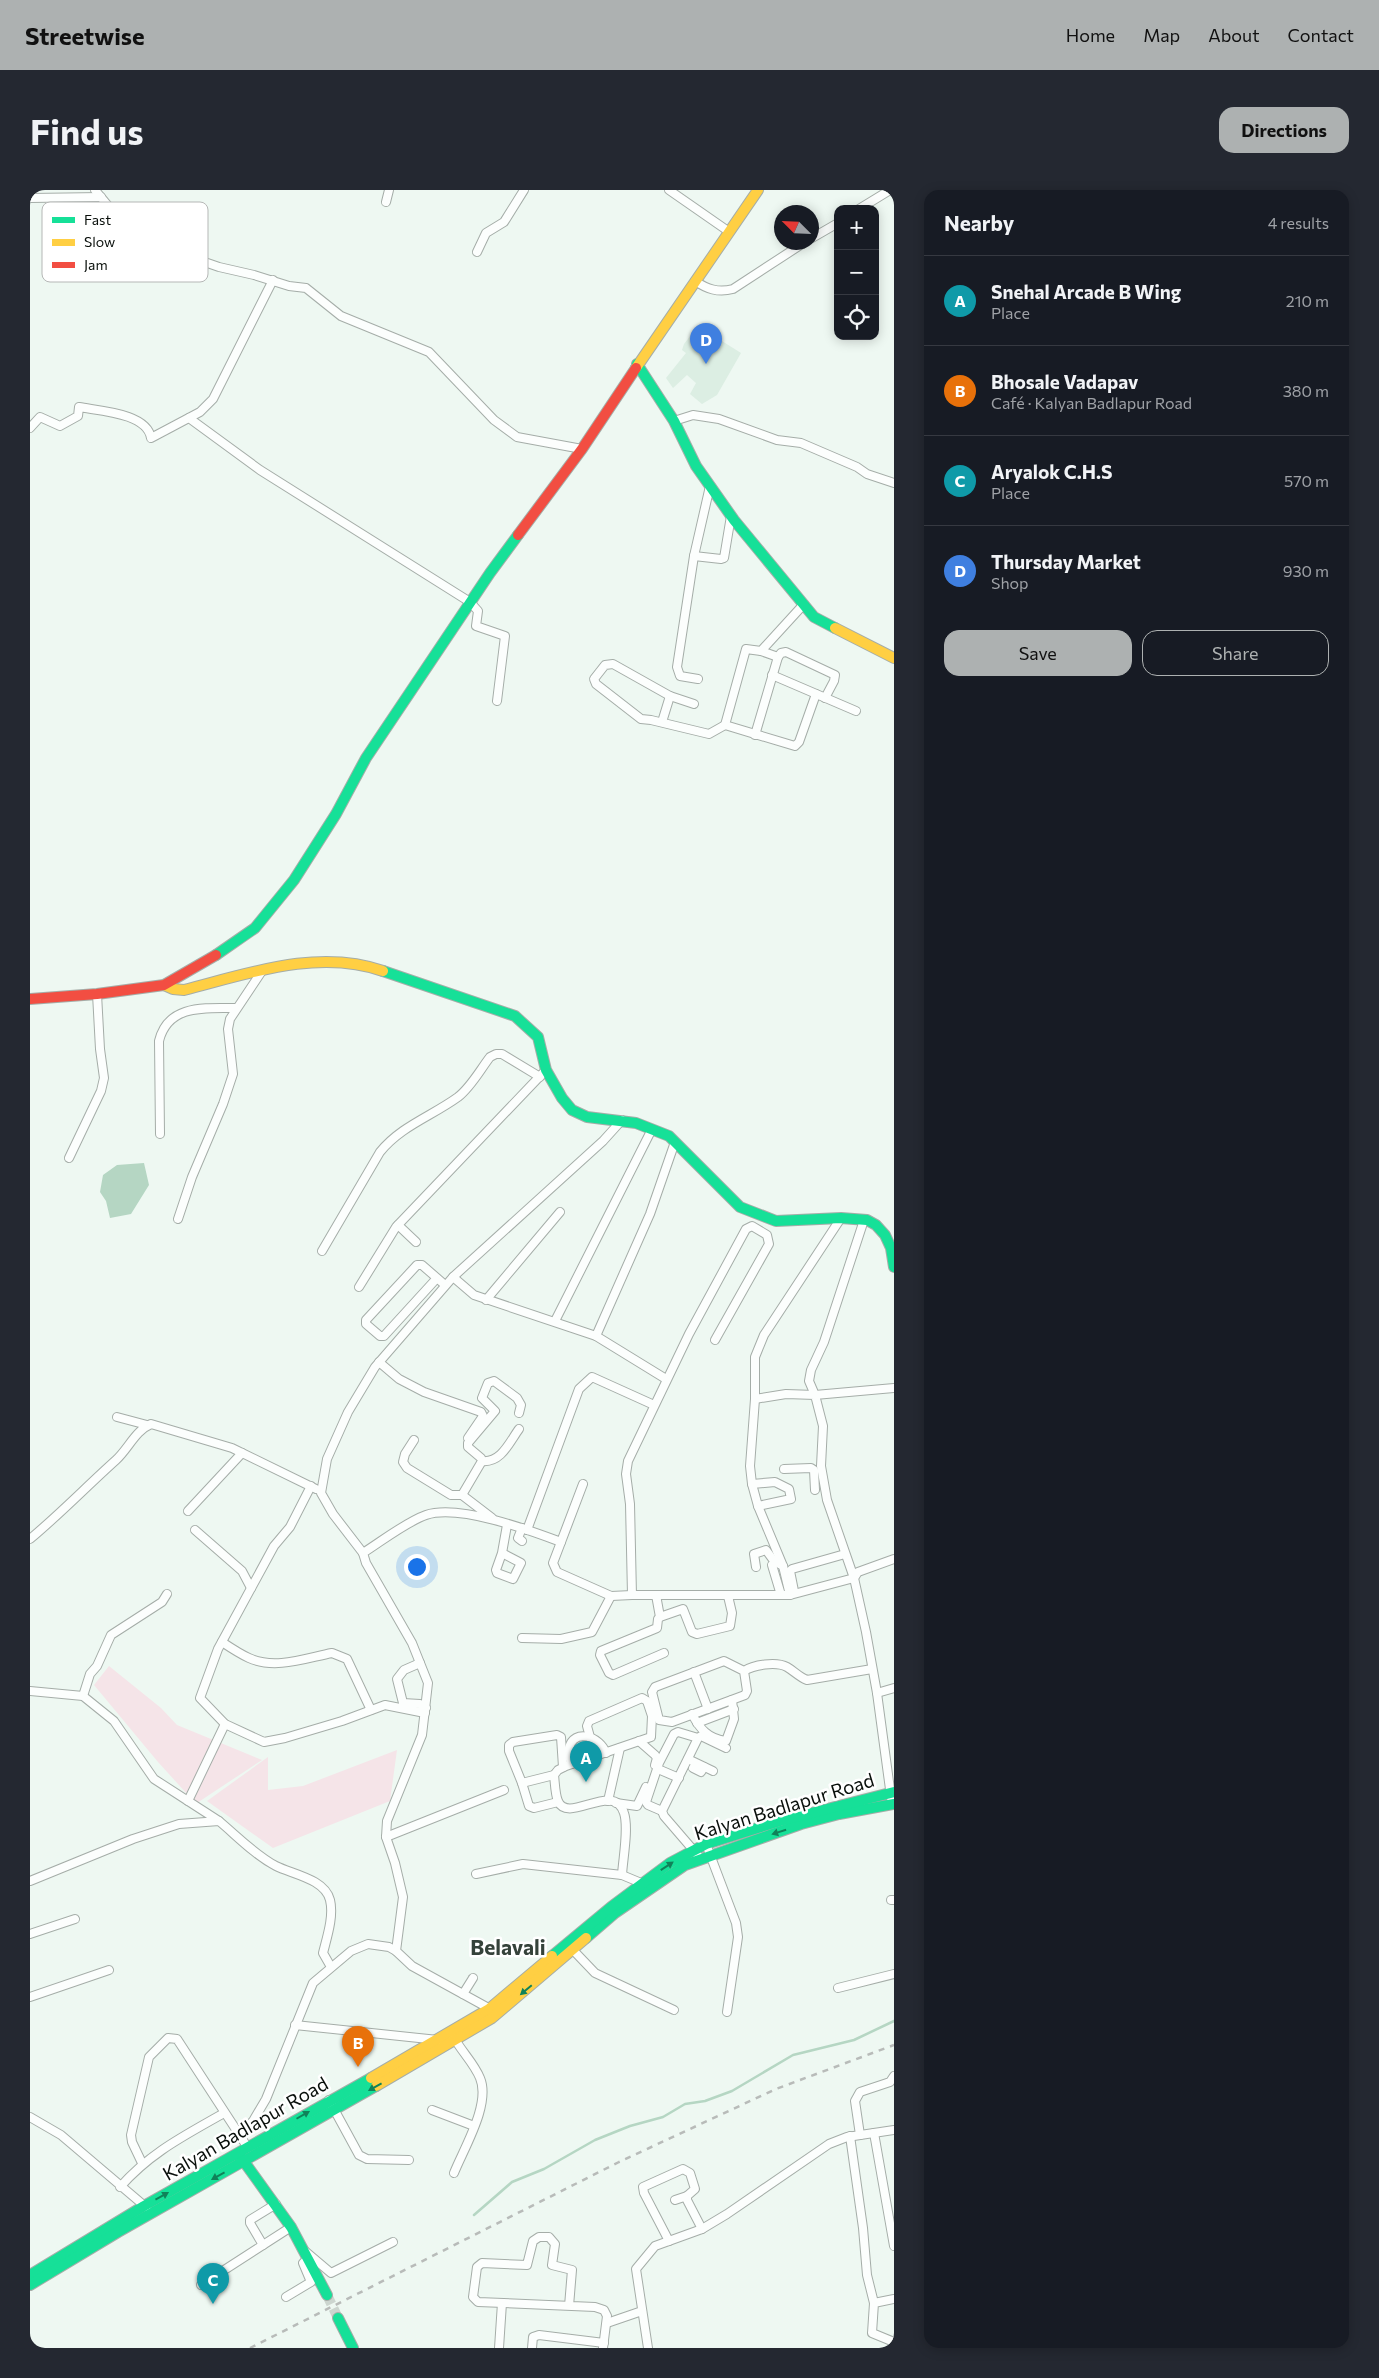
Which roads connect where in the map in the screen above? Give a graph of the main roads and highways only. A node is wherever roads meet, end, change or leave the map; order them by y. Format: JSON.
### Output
{"nodes":[{"id":1,"x":758,"y":190,"type":"edge"},
{"id":2,"x":637,"y":364,"type":"junction"},
{"id":3,"x":894,"y":658,"type":"edge"},
{"id":4,"x":164,"y":984,"type":"junction"},
{"id":5,"x":30,"y":999,"type":"edge"},
{"id":6,"x":894,"y":1266,"type":"edge"},
{"id":7,"x":893,"y":1792,"type":"edge"},
{"id":8,"x":893,"y":1804,"type":"edge"},
{"id":9,"x":613,"y":1910,"type":"junction"},
{"id":10,"x":452,"y":2039,"type":"junction"},
{"id":11,"x":399,"y":2068,"type":"junction"},
{"id":12,"x":331,"y":2105,"type":"junction"},
{"id":13,"x":240,"y":2158,"type":"junction"},
{"id":14,"x":148,"y":2209,"type":"junction"},
{"id":15,"x":30,"y":2275,"type":"edge"},
{"id":16,"x":30,"y":2285,"type":"edge"},
{"id":17,"x":327,"y":2295,"type":"tunnel mouth"},
{"id":18,"x":338,"y":2318,"type":"tunnel mouth"},
{"id":19,"x":353,"y":2348,"type":"edge"}],
"edges":[{"from":1,"to":2,"type":"main road"},
{"from":2,"to":3,"type":"main road"},
{"from":2,"to":4,"type":"main road"},
{"from":4,"to":5,"type":"main road"},
{"from":4,"to":6,"type":"main road"},
{"from":9,"to":7,"type":"main road","name":"Kalyan Badlapur Road","one_way":true},
{"from":8,"to":9,"type":"main road","one_way":true},
{"from":9,"to":10,"type":"main road","name":"Kalyan Badlapur Road"},
{"from":10,"to":11,"type":"main road"},
{"from":10,"to":11,"type":"main road","name":"Kalyan Badlapur Road"},
{"from":11,"to":12,"type":"main road","name":"Kalyan Badlapur Road"},
{"from":12,"to":13,"type":"main road"},
{"from":13,"to":12,"type":"main road","name":"Kalyan Badlapur Road","one_way":true},
{"from":13,"to":14,"type":"main road","name":"Kalyan Badlapur Road"},
{"from":13,"to":17,"type":"main road"},
{"from":14,"to":15,"type":"main road","name":"Kalyan Badlapur Road"},
{"from":14,"to":16,"type":"main road"},
{"from":18,"to":19,"type":"main road"}]}
